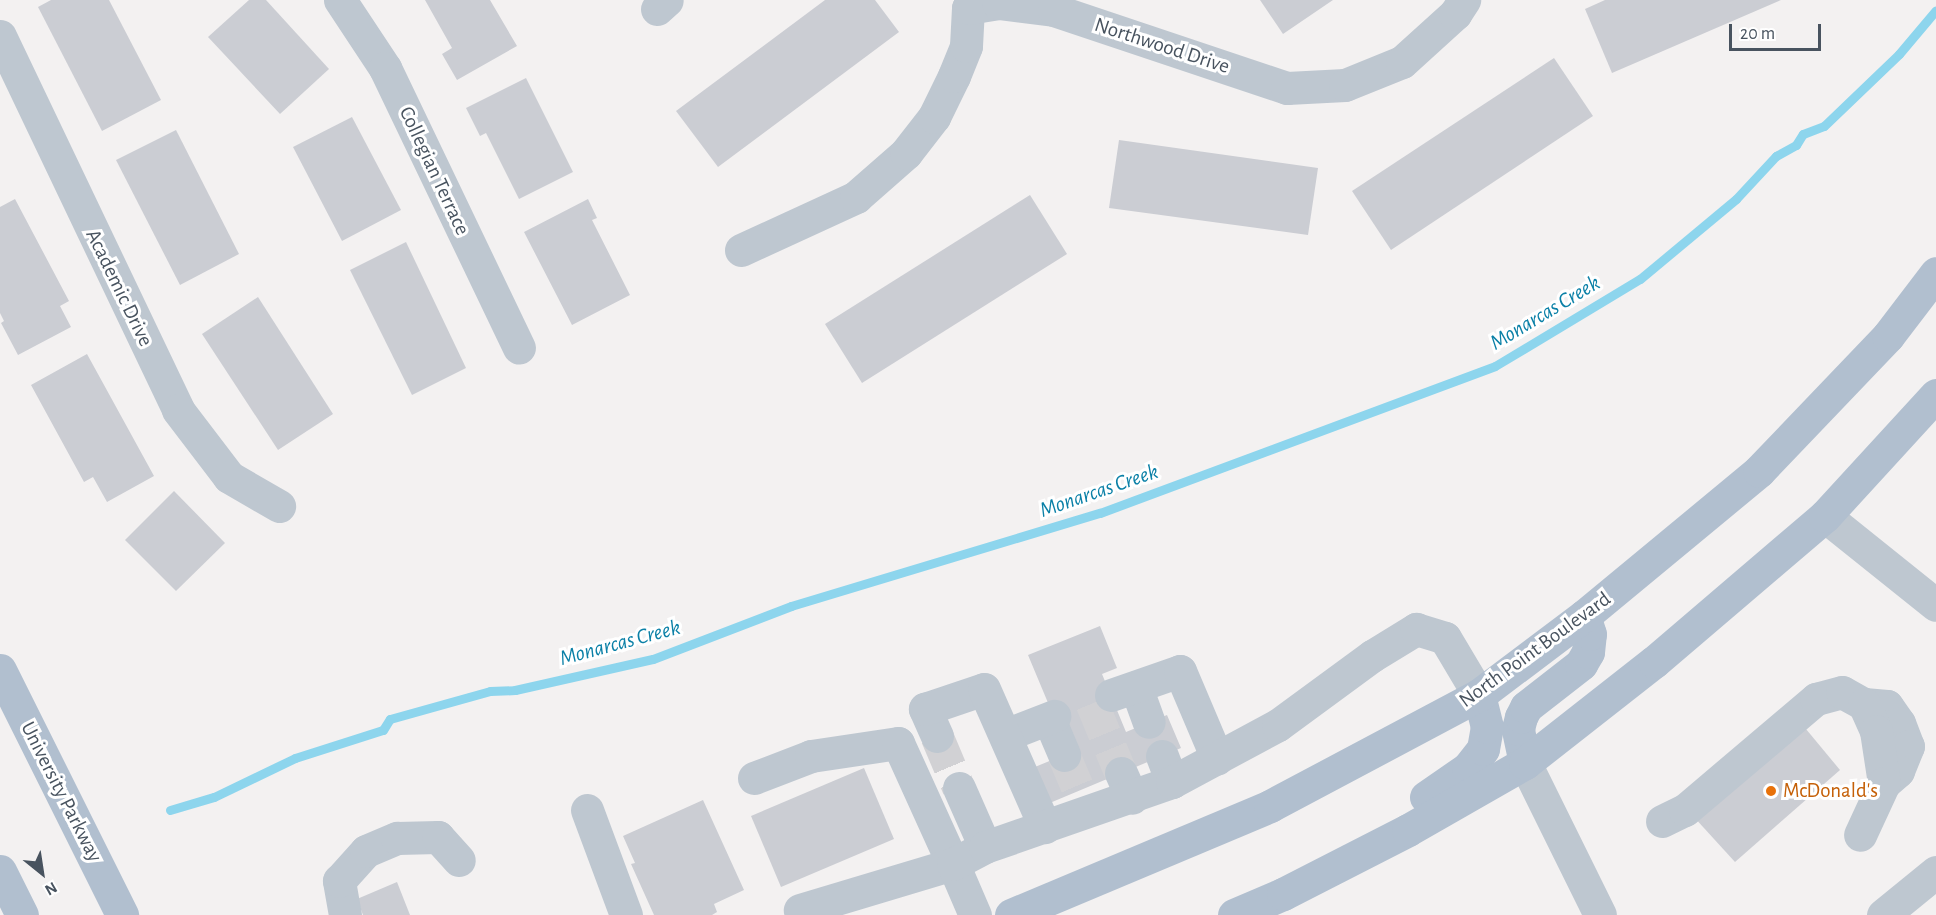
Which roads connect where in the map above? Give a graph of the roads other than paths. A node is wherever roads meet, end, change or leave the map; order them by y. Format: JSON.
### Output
{"nodes":[{"id":1,"x":340,"y":0,"type":"edge"},
{"id":2,"x":1464,"y":0,"type":"edge"},
{"id":3,"x":965,"y":4,"type":"edge"},
{"id":4,"x":0,"y":36,"type":"edge"},
{"id":5,"x":741,"y":250,"type":"dead end"},
{"id":6,"x":1936,"y":273,"type":"edge"},
{"id":7,"x":519,"y":348,"type":"dead end"},
{"id":8,"x":1936,"y":395,"type":"edge"},
{"id":9,"x":279,"y":506,"type":"dead end"},
{"id":10,"x":1825,"y":516,"type":"junction"},
{"id":11,"x":1936,"y":605,"type":"edge"},
{"id":12,"x":1584,"y":616,"type":"junction"},
{"id":13,"x":0,"y":670,"type":"edge"},
{"id":14,"x":1479,"y":695,"type":"junction"},
{"id":15,"x":1149,"y":722,"type":"dead end"},
{"id":16,"x":1005,"y":735,"type":"junction"},
{"id":17,"x":936,"y":736,"type":"tunnel mouth"},
{"id":18,"x":1064,"y":755,"type":"tunnel mouth"},
{"id":19,"x":1217,"y":758,"type":"junction"},
{"id":20,"x":1525,"y":763,"type":"junction"},
{"id":21,"x":754,"y":778,"type":"dead end"},
{"id":22,"x":959,"y":788,"type":"tunnel mouth"},
{"id":23,"x":587,"y":810,"type":"dead end"},
{"id":24,"x":1662,"y":821,"type":"dead end"},
{"id":25,"x":1045,"y":827,"type":"junction"},
{"id":26,"x":1408,"y":830,"type":"junction"},
{"id":27,"x":1860,"y":835,"type":"dead end"},
{"id":28,"x":985,"y":847,"type":"junction"},
{"id":29,"x":459,"y":860,"type":"dead end"},
{"id":30,"x":953,"y":864,"type":"junction"},
{"id":31,"x":0,"y":871,"type":"edge"},
{"id":32,"x":1936,"y":872,"type":"edge"},
{"id":33,"x":800,"y":910,"type":"dead end"},
{"id":34,"x":22,"y":915,"type":"edge"},
{"id":35,"x":122,"y":915,"type":"edge"},
{"id":36,"x":345,"y":915,"type":"edge"},
{"id":37,"x":626,"y":915,"type":"edge"},
{"id":38,"x":975,"y":915,"type":"edge"},
{"id":39,"x":1011,"y":915,"type":"edge"},
{"id":40,"x":1234,"y":915,"type":"edge"},
{"id":41,"x":1600,"y":915,"type":"edge"},
{"id":42,"x":1883,"y":915,"type":"edge"}],
"edges":[{"from":1,"to":7,"type":"street","name":"Collegian Terrace"},
{"from":2,"to":3,"type":"street","name":"Northwood Drive"},
{"from":3,"to":5,"type":"street","name":"Northwood Drive"},
{"from":4,"to":9,"type":"street","name":"Academic Drive"},
{"from":6,"to":12,"type":"main road","name":"North Point Boulevard"},
{"from":8,"to":10,"type":"main road"},
{"from":10,"to":11,"type":"street"},
{"from":10,"to":20,"type":"main road"},
{"from":12,"to":14,"type":"main road","name":"North Point Boulevard"},
{"from":12,"to":20,"type":"main road"},
{"from":13,"to":35,"type":"main road","name":"University Parkway"},
{"from":14,"to":19,"type":"street"},
{"from":14,"to":26,"type":"main road"},
{"from":14,"to":39,"type":"main road","name":"North Point Boulevard"},
{"from":15,"to":19,"type":"street"},
{"from":16,"to":17,"type":"street"},
{"from":16,"to":18,"type":"street"},
{"from":16,"to":25,"type":"street"},
{"from":19,"to":25,"type":"street"},
{"from":20,"to":26,"type":"main road"},
{"from":20,"to":41,"type":"street"},
{"from":21,"to":30,"type":"street"},
{"from":22,"to":28,"type":"street"},
{"from":23,"to":37,"type":"street"},
{"from":24,"to":27,"type":"street"},
{"from":25,"to":28,"type":"street"},
{"from":26,"to":40,"type":"main road"},
{"from":28,"to":30,"type":"street"},
{"from":29,"to":36,"type":"street"},
{"from":30,"to":33,"type":"street"},
{"from":30,"to":38,"type":"street"},
{"from":31,"to":34,"type":"main road"},
{"from":32,"to":42,"type":"street"}]}
